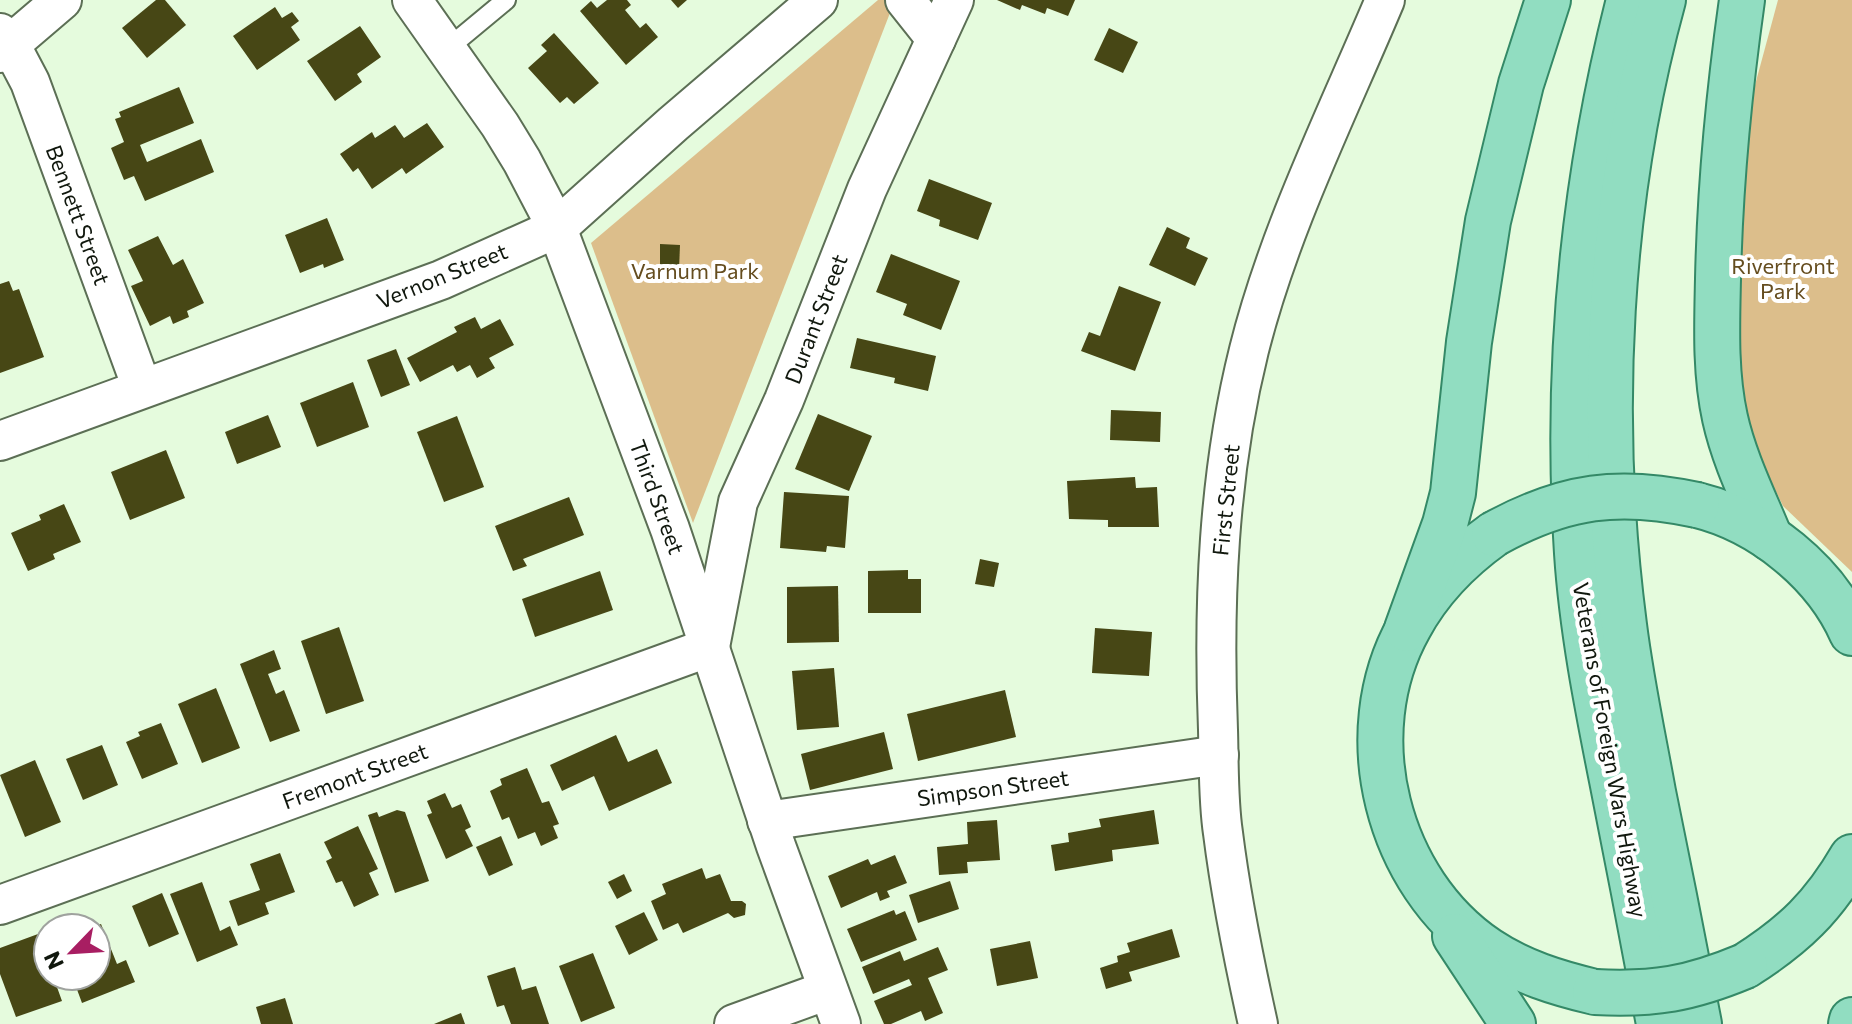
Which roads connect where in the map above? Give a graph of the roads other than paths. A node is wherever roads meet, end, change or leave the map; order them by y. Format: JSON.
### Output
{"nodes":[{"id":1,"x":62,"y":0,"type":"edge"},
{"id":2,"x":412,"y":0,"type":"edge"},
{"id":3,"x":506,"y":0,"type":"edge"},
{"id":4,"x":818,"y":0,"type":"edge"},
{"id":5,"x":905,"y":0,"type":"edge"},
{"id":6,"x":954,"y":0,"type":"edge"},
{"id":7,"x":1385,"y":0,"type":"edge"},
{"id":8,"x":1548,"y":0,"type":"edge"},
{"id":9,"x":1629,"y":0,"type":"edge"},
{"id":10,"x":1663,"y":0,"type":"edge"},
{"id":11,"x":1742,"y":0,"type":"edge"},
{"id":12,"x":936,"y":39,"type":"junction"},
{"id":13,"x":3,"y":43,"type":"edge"},
{"id":14,"x":447,"y":49,"type":"junction"},
{"id":15,"x":557,"y":228,"type":"junction"},
{"id":16,"x":142,"y":388,"type":"junction"},
{"id":17,"x":0,"y":441,"type":"edge"},
{"id":18,"x":1770,"y":538,"type":"junction"},
{"id":19,"x":1407,"y":629,"type":"junction"},
{"id":20,"x":1852,"y":633,"type":"edge"},
{"id":21,"x":710,"y":647,"type":"junction"},
{"id":22,"x":1219,"y":755,"type":"junction"},
{"id":23,"x":767,"y":821,"type":"junction"},
{"id":24,"x":1852,"y":857,"type":"edge"},
{"id":25,"x":1432,"y":896,"type":"junction"},
{"id":26,"x":0,"y":905,"type":"edge"},
{"id":27,"x":834,"y":1007,"type":"edge"},
{"id":28,"x":734,"y":1024,"type":"edge"},
{"id":29,"x":1258,"y":1024,"type":"edge"},
{"id":30,"x":1513,"y":1024,"type":"edge"},
{"id":31,"x":1659,"y":1024,"type":"edge"},
{"id":32,"x":1699,"y":1024,"type":"edge"}],
"edges":[{"from":1,"to":13,"type":"street"},
{"from":2,"to":14,"type":"street","name":"Third Street"},
{"from":3,"to":14,"type":"lane"},
{"from":4,"to":15,"type":"street","name":"Vernon Street"},
{"from":5,"to":12,"type":"street"},
{"from":6,"to":12,"type":"street","name":"Durant Street"},
{"from":7,"to":22,"type":"street","name":"First Street"},
{"from":8,"to":19,"type":"main road"},
{"from":9,"to":31,"type":"main road","name":"Veterans of Foreign Wars Highway"},
{"from":10,"to":32,"type":"main road","name":"Veterans of Foreign Wars Highway"},
{"from":11,"to":18,"type":"main road"},
{"from":12,"to":21,"type":"street","name":"Durant Street"},
{"from":13,"to":16,"type":"street","name":"Bennett Street"},
{"from":14,"to":15,"type":"street","name":"Third Street"},
{"from":15,"to":16,"type":"street","name":"Vernon Street"},
{"from":15,"to":21,"type":"street","name":"Third Street"},
{"from":16,"to":17,"type":"street","name":"Vernon Street"},
{"from":18,"to":19,"type":"main road","bridge":true},
{"from":18,"to":20,"type":"main road"},
{"from":19,"to":25,"type":"main road"},
{"from":21,"to":23,"type":"street","name":"Third Street"},
{"from":21,"to":26,"type":"street","name":"Fremont Street"},
{"from":22,"to":23,"type":"street","name":"Simpson Street"},
{"from":22,"to":29,"type":"street","name":"First Street"},
{"from":23,"to":27,"type":"street","name":"Third Street"},
{"from":24,"to":25,"type":"main road","bridge":true},
{"from":25,"to":30,"type":"main road"},
{"from":27,"to":28,"type":"street"}]}
